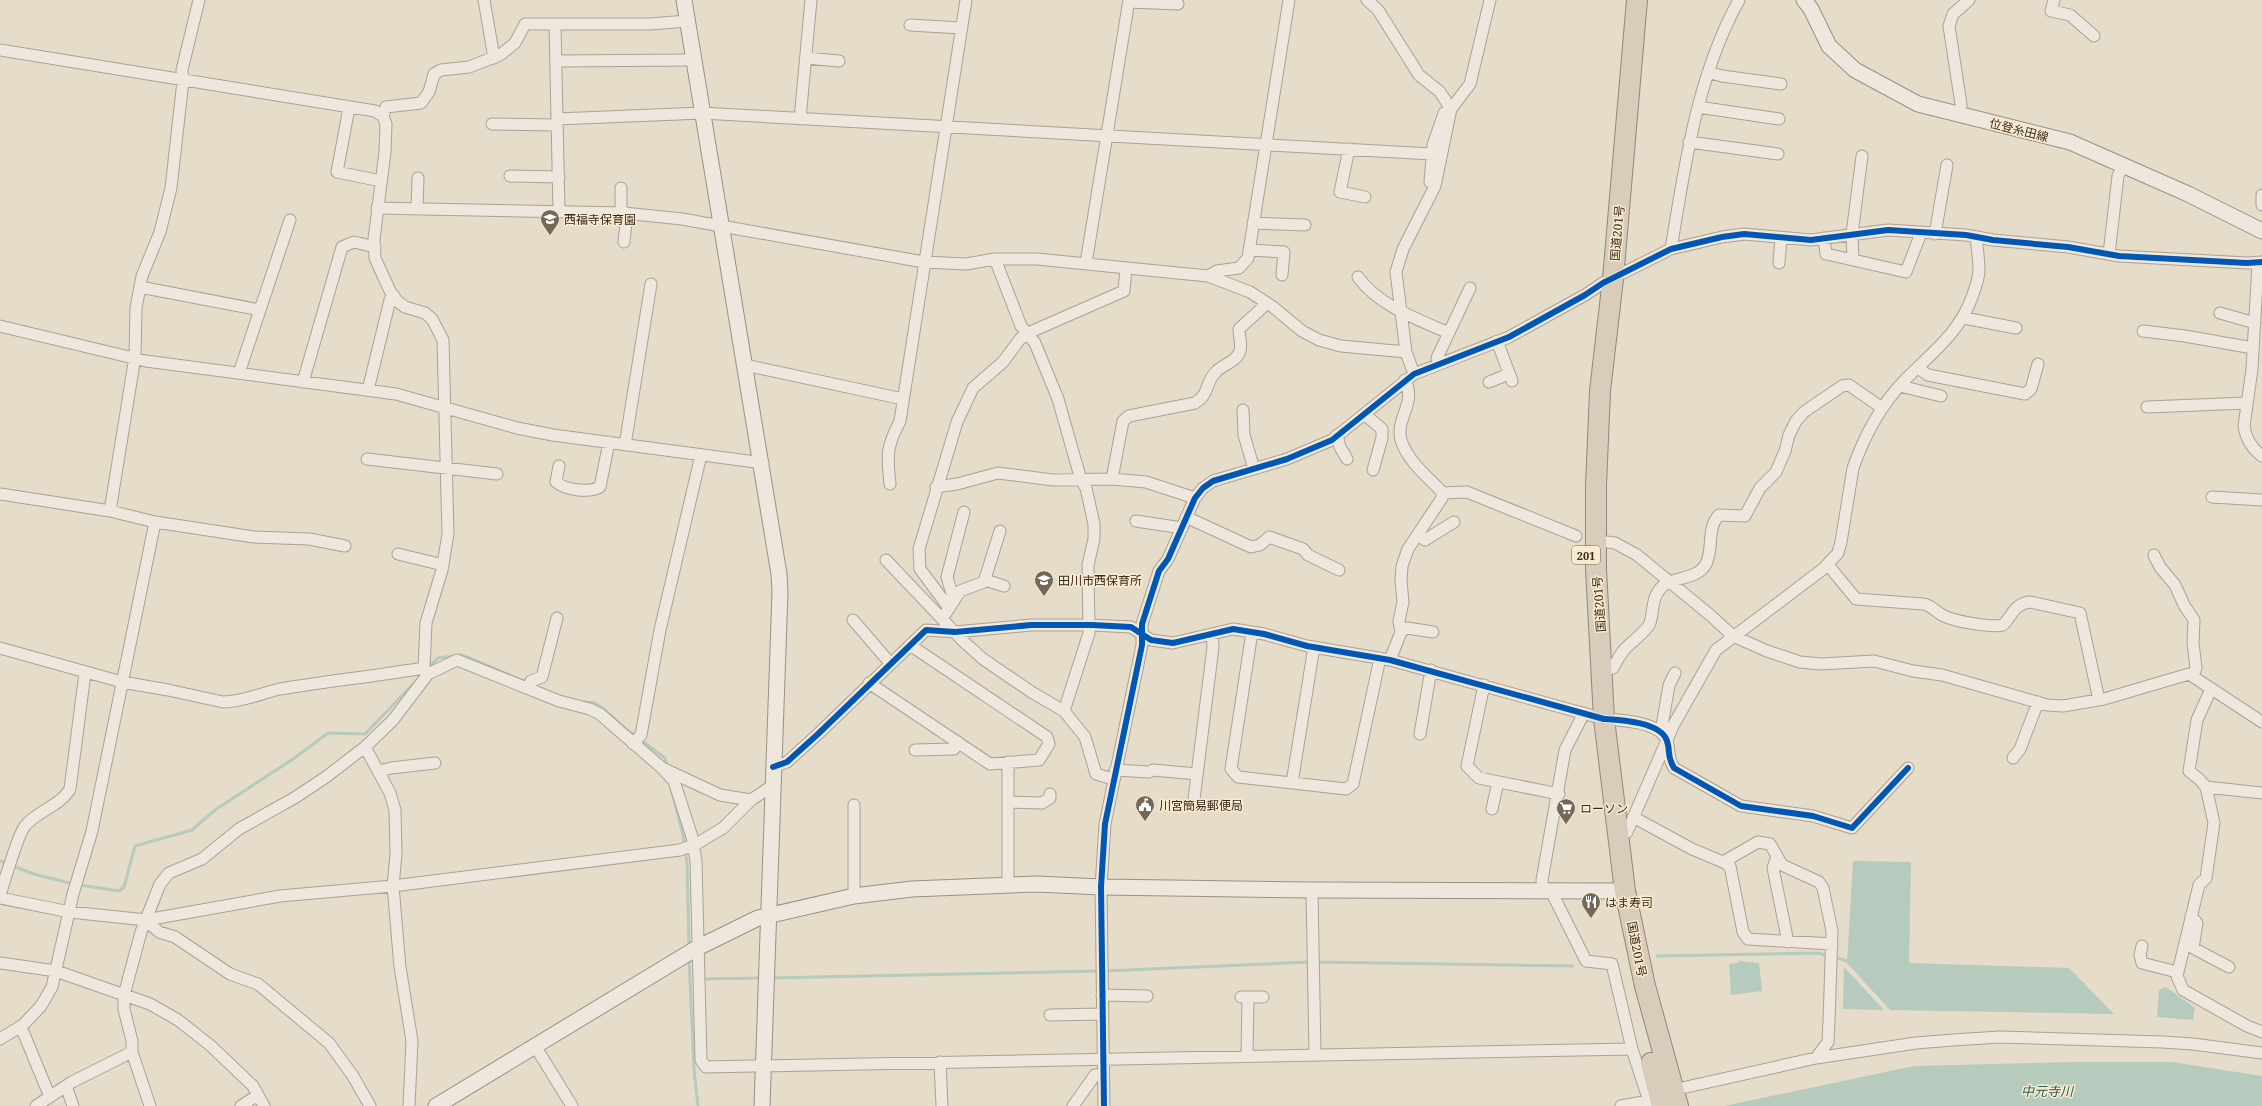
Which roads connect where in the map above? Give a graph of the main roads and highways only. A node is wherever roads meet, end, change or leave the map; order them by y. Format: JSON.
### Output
{"nodes":[{"id":1,"x":1626,"y":0,"type":"edge"},
{"id":2,"x":1637,"y":0,"type":"edge"},
{"id":3,"x":1608,"y":281,"type":"junction"},
{"id":4,"x":1594,"y":716,"type":"junction"},
{"id":5,"x":1619,"y":891,"type":"junction"},
{"id":6,"x":1665,"y":1100,"type":"edge"}],
"edges":[{"from":1,"to":3,"type":"highway","name":"国道201号","number":"201"},
{"from":2,"to":3,"type":"highway","name":"国道201号","number":"201"},
{"from":3,"to":4,"type":"highway","name":"国道201号","number":"201"},
{"from":3,"to":4,"type":"highway","name":"国道201号","number":"201"},
{"from":4,"to":5,"type":"highway","name":"国道201号","number":"201"},
{"from":4,"to":5,"type":"highway","name":"国道201号","number":"201"},
{"from":5,"to":6,"type":"highway","name":"国道201号","number":"201"}]}
